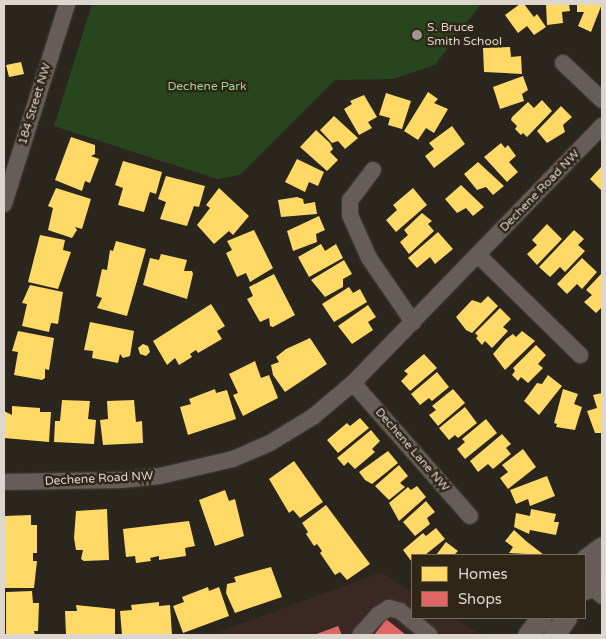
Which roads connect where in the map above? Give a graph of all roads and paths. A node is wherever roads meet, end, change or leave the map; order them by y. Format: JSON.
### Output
{"nodes":[{"id":1,"x":67,"y":4,"type":"edge"},
{"id":2,"x":563,"y":63,"type":"dead end"},
{"id":3,"x":602,"y":100,"type":"edge"},
{"id":4,"x":602,"y":126,"type":"edge"},
{"id":5,"x":373,"y":170,"type":"dead end"},
{"id":6,"x":4,"y":204,"type":"edge"},
{"id":7,"x":478,"y":255,"type":"junction"},
{"id":8,"x":413,"y":322,"type":"junction"},
{"id":9,"x":580,"y":355,"type":"dead end"},
{"id":10,"x":353,"y":383,"type":"junction"},
{"id":11,"x":4,"y":482,"type":"edge"},
{"id":12,"x":470,"y":516,"type":"dead end"},
{"id":13,"x":597,"y":559,"type":"edge"},
{"id":14,"x":590,"y":588,"type":"edge"},
{"id":15,"x":541,"y":619,"type":"edge"},
{"id":16,"x":565,"y":619,"type":"edge"},
{"id":17,"x":355,"y":632,"type":"edge"},
{"id":18,"x":424,"y":633,"type":"edge"},
{"id":19,"x":528,"y":635,"type":"edge"},
{"id":20,"x":554,"y":635,"type":"edge"}],
"edges":[{"from":1,"to":6,"type":"street","name":"184 Street NW"},
{"from":2,"to":3,"type":"street"},
{"from":4,"to":7,"type":"street","name":"Dechene Road NW"},
{"from":5,"to":8,"type":"street"},
{"from":7,"to":8,"type":"street","name":"Dechene Road NW"},
{"from":7,"to":9,"type":"street"},
{"from":8,"to":10,"type":"street","name":"Dechene Road NW"},
{"from":10,"to":11,"type":"street","name":"Dechene Road NW"},
{"from":10,"to":12,"type":"street","name":"Dechene Lane NW"},
{"from":13,"to":14,"type":"main road"},
{"from":15,"to":19,"type":"main road"},
{"from":16,"to":20,"type":"main road"},
{"from":17,"to":18,"type":"street"}]}
